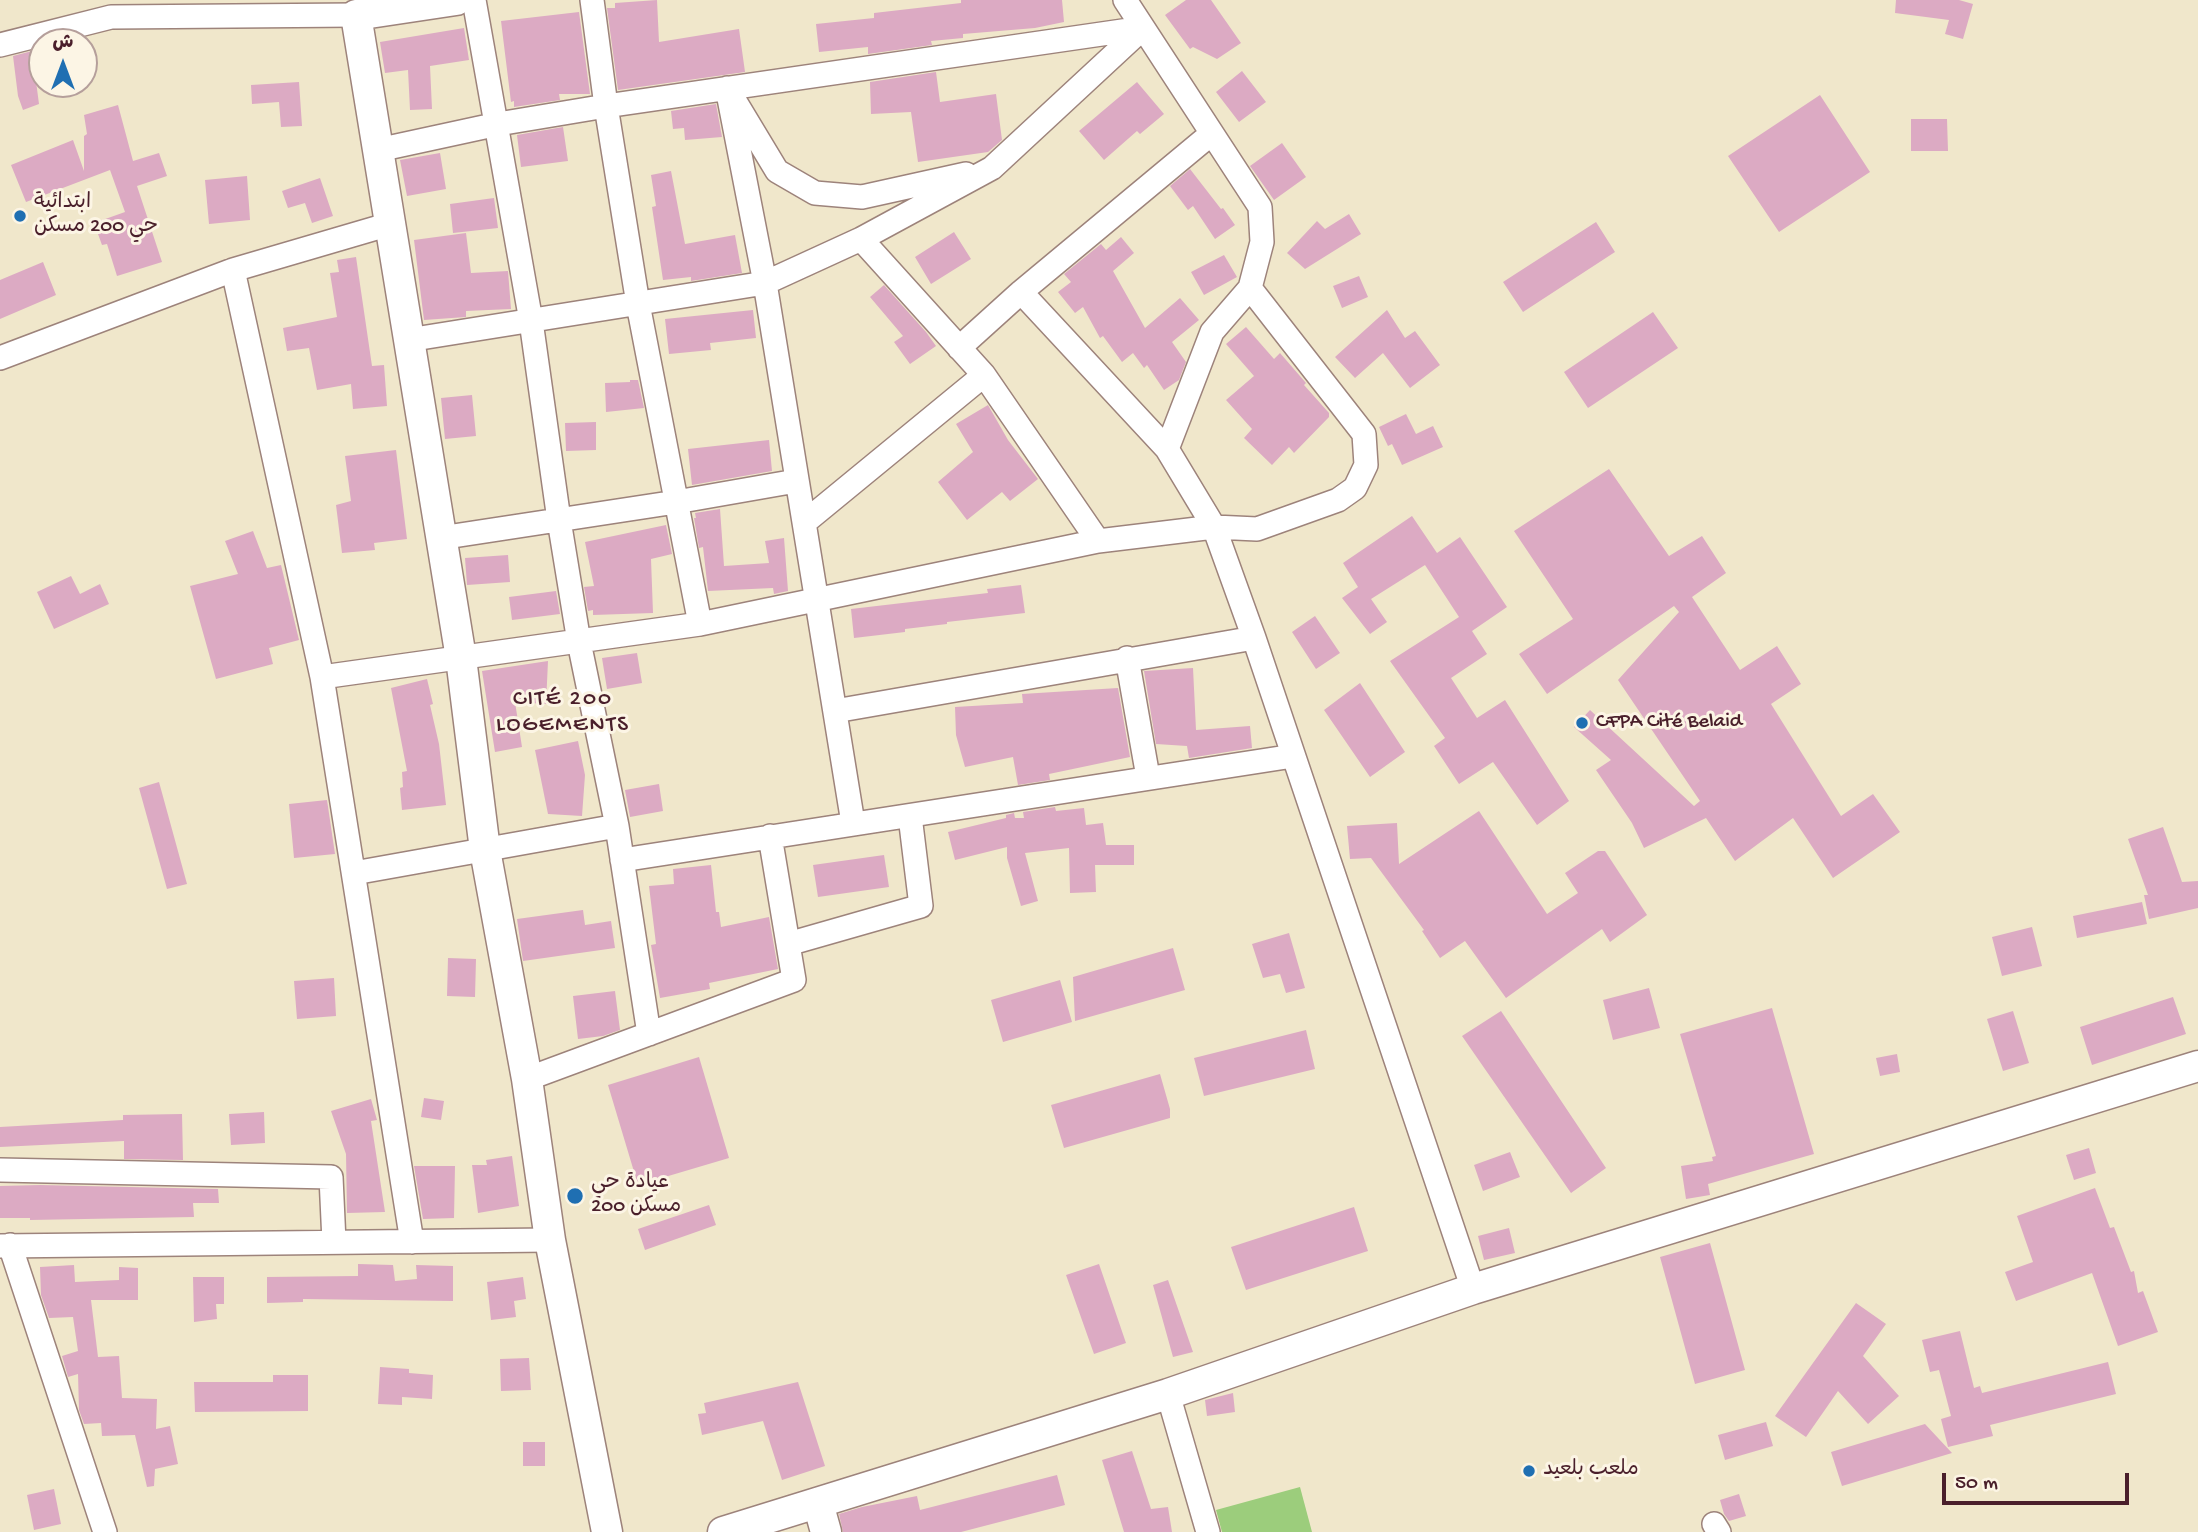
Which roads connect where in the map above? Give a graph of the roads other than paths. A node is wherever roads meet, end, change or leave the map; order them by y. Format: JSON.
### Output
{"nodes":[{"id":1,"x":456,"y":0,"type":"edge"},
{"id":2,"x":474,"y":0,"type":"edge"},
{"id":3,"x":592,"y":0,"type":"edge"},
{"id":4,"x":1125,"y":0,"type":"edge"},
{"id":5,"x":356,"y":15,"type":"junction"},
{"id":6,"x":1143,"y":28,"type":"junction"},
{"id":7,"x":0,"y":45,"type":"edge"},
{"id":8,"x":727,"y":88,"type":"junction"},
{"id":9,"x":606,"y":106,"type":"junction"},
{"id":10,"x":498,"y":124,"type":"junction"},
{"id":11,"x":1211,"y":134,"type":"junction"},
{"id":12,"x":378,"y":150,"type":"junction"},
{"id":13,"x":992,"y":168,"type":"junction"},
{"id":14,"x":390,"y":224,"type":"junction"},
{"id":15,"x":861,"y":239,"type":"junction"},
{"id":16,"x":233,"y":270,"type":"junction"},
{"id":17,"x":765,"y":283,"type":"junction"},
{"id":18,"x":1250,"y":288,"type":"junction"},
{"id":19,"x":1021,"y":292,"type":"junction"},
{"id":20,"x":638,"y":304,"type":"junction"},
{"id":21,"x":531,"y":321,"type":"junction"},
{"id":22,"x":408,"y":340,"type":"junction"},
{"id":23,"x":959,"y":348,"type":"junction"},
{"id":24,"x":0,"y":358,"type":"edge"},
{"id":25,"x":984,"y":375,"type":"junction"},
{"id":26,"x":1167,"y":449,"type":"junction"},
{"id":27,"x":796,"y":481,"type":"junction"},
{"id":28,"x":676,"y":502,"type":"junction"},
{"id":29,"x":559,"y":520,"type":"junction"},
{"id":30,"x":805,"y":522,"type":"junction"},
{"id":31,"x":1214,"y":527,"type":"junction"},
{"id":32,"x":440,"y":538,"type":"junction"},
{"id":33,"x":1098,"y":541,"type":"junction"},
{"id":34,"x":817,"y":600,"type":"junction"},
{"id":35,"x":700,"y":624,"type":"junction"},
{"id":36,"x":1254,"y":638,"type":"junction"},
{"id":37,"x":579,"y":642,"type":"junction"},
{"id":38,"x":461,"y":659,"type":"junction"},
{"id":39,"x":1128,"y":659,"type":"junction"},
{"id":40,"x":322,"y":677,"type":"junction"},
{"id":41,"x":835,"y":711,"type":"junction"},
{"id":42,"x":1293,"y":756,"type":"junction"},
{"id":43,"x":1148,"y":777,"type":"junction"},
{"id":44,"x":909,"y":816,"type":"junction"},
{"id":45,"x":853,"y":824,"type":"junction"},
{"id":46,"x":617,"y":826,"type":"junction"},
{"id":47,"x":770,"y":836,"type":"junction"},
{"id":48,"x":485,"y":850,"type":"junction"},
{"id":49,"x":622,"y":860,"type":"junction"},
{"id":50,"x":354,"y":873,"type":"junction"},
{"id":51,"x":788,"y":944,"type":"junction"},
{"id":52,"x":649,"y":1034,"type":"junction"},
{"id":53,"x":2198,"y":1066,"type":"edge"},
{"id":54,"x":527,"y":1080,"type":"junction"},
{"id":55,"x":0,"y":1170,"type":"edge"},
{"id":56,"x":550,"y":1240,"type":"junction"},
{"id":57,"x":334,"y":1242,"type":"junction"},
{"id":58,"x":412,"y":1242,"type":"junction"},
{"id":59,"x":5,"y":1246,"type":"edge"},
{"id":60,"x":1473,"y":1289,"type":"junction"},
{"id":61,"x":1168,"y":1394,"type":"junction"},
{"id":62,"x":818,"y":1503,"type":"junction"},
{"id":63,"x":105,"y":1532,"type":"edge"},
{"id":64,"x":607,"y":1532,"type":"edge"},
{"id":65,"x":723,"y":1532,"type":"edge"},
{"id":66,"x":826,"y":1532,"type":"edge"},
{"id":67,"x":1208,"y":1532,"type":"edge"}],
"edges":[{"from":1,"to":5,"type":"street"},
{"from":2,"to":10,"type":"street"},
{"from":3,"to":9,"type":"street"},
{"from":4,"to":6,"type":"street"},
{"from":5,"to":7,"type":"street"},
{"from":5,"to":12,"type":"street"},
{"from":6,"to":8,"type":"street"},
{"from":6,"to":11,"type":"street"},
{"from":6,"to":13,"type":"street"},
{"from":8,"to":9,"type":"street"},
{"from":8,"to":13,"type":"street"},
{"from":8,"to":17,"type":"street"},
{"from":9,"to":10,"type":"street"},
{"from":9,"to":20,"type":"street"},
{"from":10,"to":12,"type":"street"},
{"from":10,"to":21,"type":"street"},
{"from":11,"to":18,"type":"street"},
{"from":11,"to":19,"type":"street"},
{"from":12,"to":14,"type":"street"},
{"from":13,"to":15,"type":"street"},
{"from":14,"to":16,"type":"street"},
{"from":14,"to":22,"type":"street"},
{"from":15,"to":17,"type":"street"},
{"from":15,"to":23,"type":"street"},
{"from":16,"to":24,"type":"street"},
{"from":16,"to":40,"type":"street"},
{"from":17,"to":20,"type":"street"},
{"from":17,"to":27,"type":"street"},
{"from":18,"to":26,"type":"street"},
{"from":18,"to":31,"type":"street"},
{"from":19,"to":23,"type":"street"},
{"from":19,"to":26,"type":"street"},
{"from":20,"to":21,"type":"street"},
{"from":20,"to":28,"type":"street"},
{"from":21,"to":22,"type":"street"},
{"from":21,"to":29,"type":"street"},
{"from":22,"to":32,"type":"street"},
{"from":23,"to":25,"type":"street"},
{"from":25,"to":30,"type":"street"},
{"from":25,"to":33,"type":"street"},
{"from":26,"to":31,"type":"street"},
{"from":27,"to":28,"type":"street"},
{"from":27,"to":30,"type":"street"},
{"from":28,"to":29,"type":"street"},
{"from":28,"to":35,"type":"street"},
{"from":29,"to":32,"type":"street"},
{"from":29,"to":37,"type":"street"},
{"from":30,"to":34,"type":"street"},
{"from":31,"to":33,"type":"street"},
{"from":31,"to":36,"type":"street"},
{"from":32,"to":38,"type":"street"},
{"from":33,"to":34,"type":"street"},
{"from":34,"to":35,"type":"street"},
{"from":34,"to":41,"type":"street"},
{"from":35,"to":37,"type":"street"},
{"from":36,"to":39,"type":"street"},
{"from":36,"to":42,"type":"street"},
{"from":37,"to":38,"type":"street"},
{"from":37,"to":46,"type":"street"},
{"from":38,"to":40,"type":"street"},
{"from":38,"to":48,"type":"street"},
{"from":39,"to":41,"type":"street"},
{"from":39,"to":43,"type":"street"},
{"from":40,"to":50,"type":"street"},
{"from":41,"to":45,"type":"street"},
{"from":42,"to":43,"type":"street"},
{"from":42,"to":60,"type":"street"},
{"from":43,"to":44,"type":"street"},
{"from":44,"to":45,"type":"street"},
{"from":44,"to":51,"type":"street"},
{"from":45,"to":47,"type":"street"},
{"from":46,"to":48,"type":"street"},
{"from":46,"to":49,"type":"street"},
{"from":47,"to":49,"type":"street"},
{"from":47,"to":51,"type":"street"},
{"from":48,"to":50,"type":"street"},
{"from":48,"to":54,"type":"street"},
{"from":49,"to":52,"type":"street"},
{"from":50,"to":58,"type":"street"},
{"from":51,"to":52,"type":"street"},
{"from":52,"to":54,"type":"street"},
{"from":53,"to":60,"type":"street"},
{"from":54,"to":56,"type":"street"},
{"from":55,"to":57,"type":"street"},
{"from":56,"to":58,"type":"street"},
{"from":56,"to":64,"type":"street"},
{"from":57,"to":58,"type":"street"},
{"from":57,"to":59,"type":"street"},
{"from":59,"to":63,"type":"street"},
{"from":60,"to":61,"type":"street"},
{"from":61,"to":62,"type":"street"},
{"from":61,"to":67,"type":"street"},
{"from":62,"to":65,"type":"street"},
{"from":62,"to":66,"type":"street"}]}
